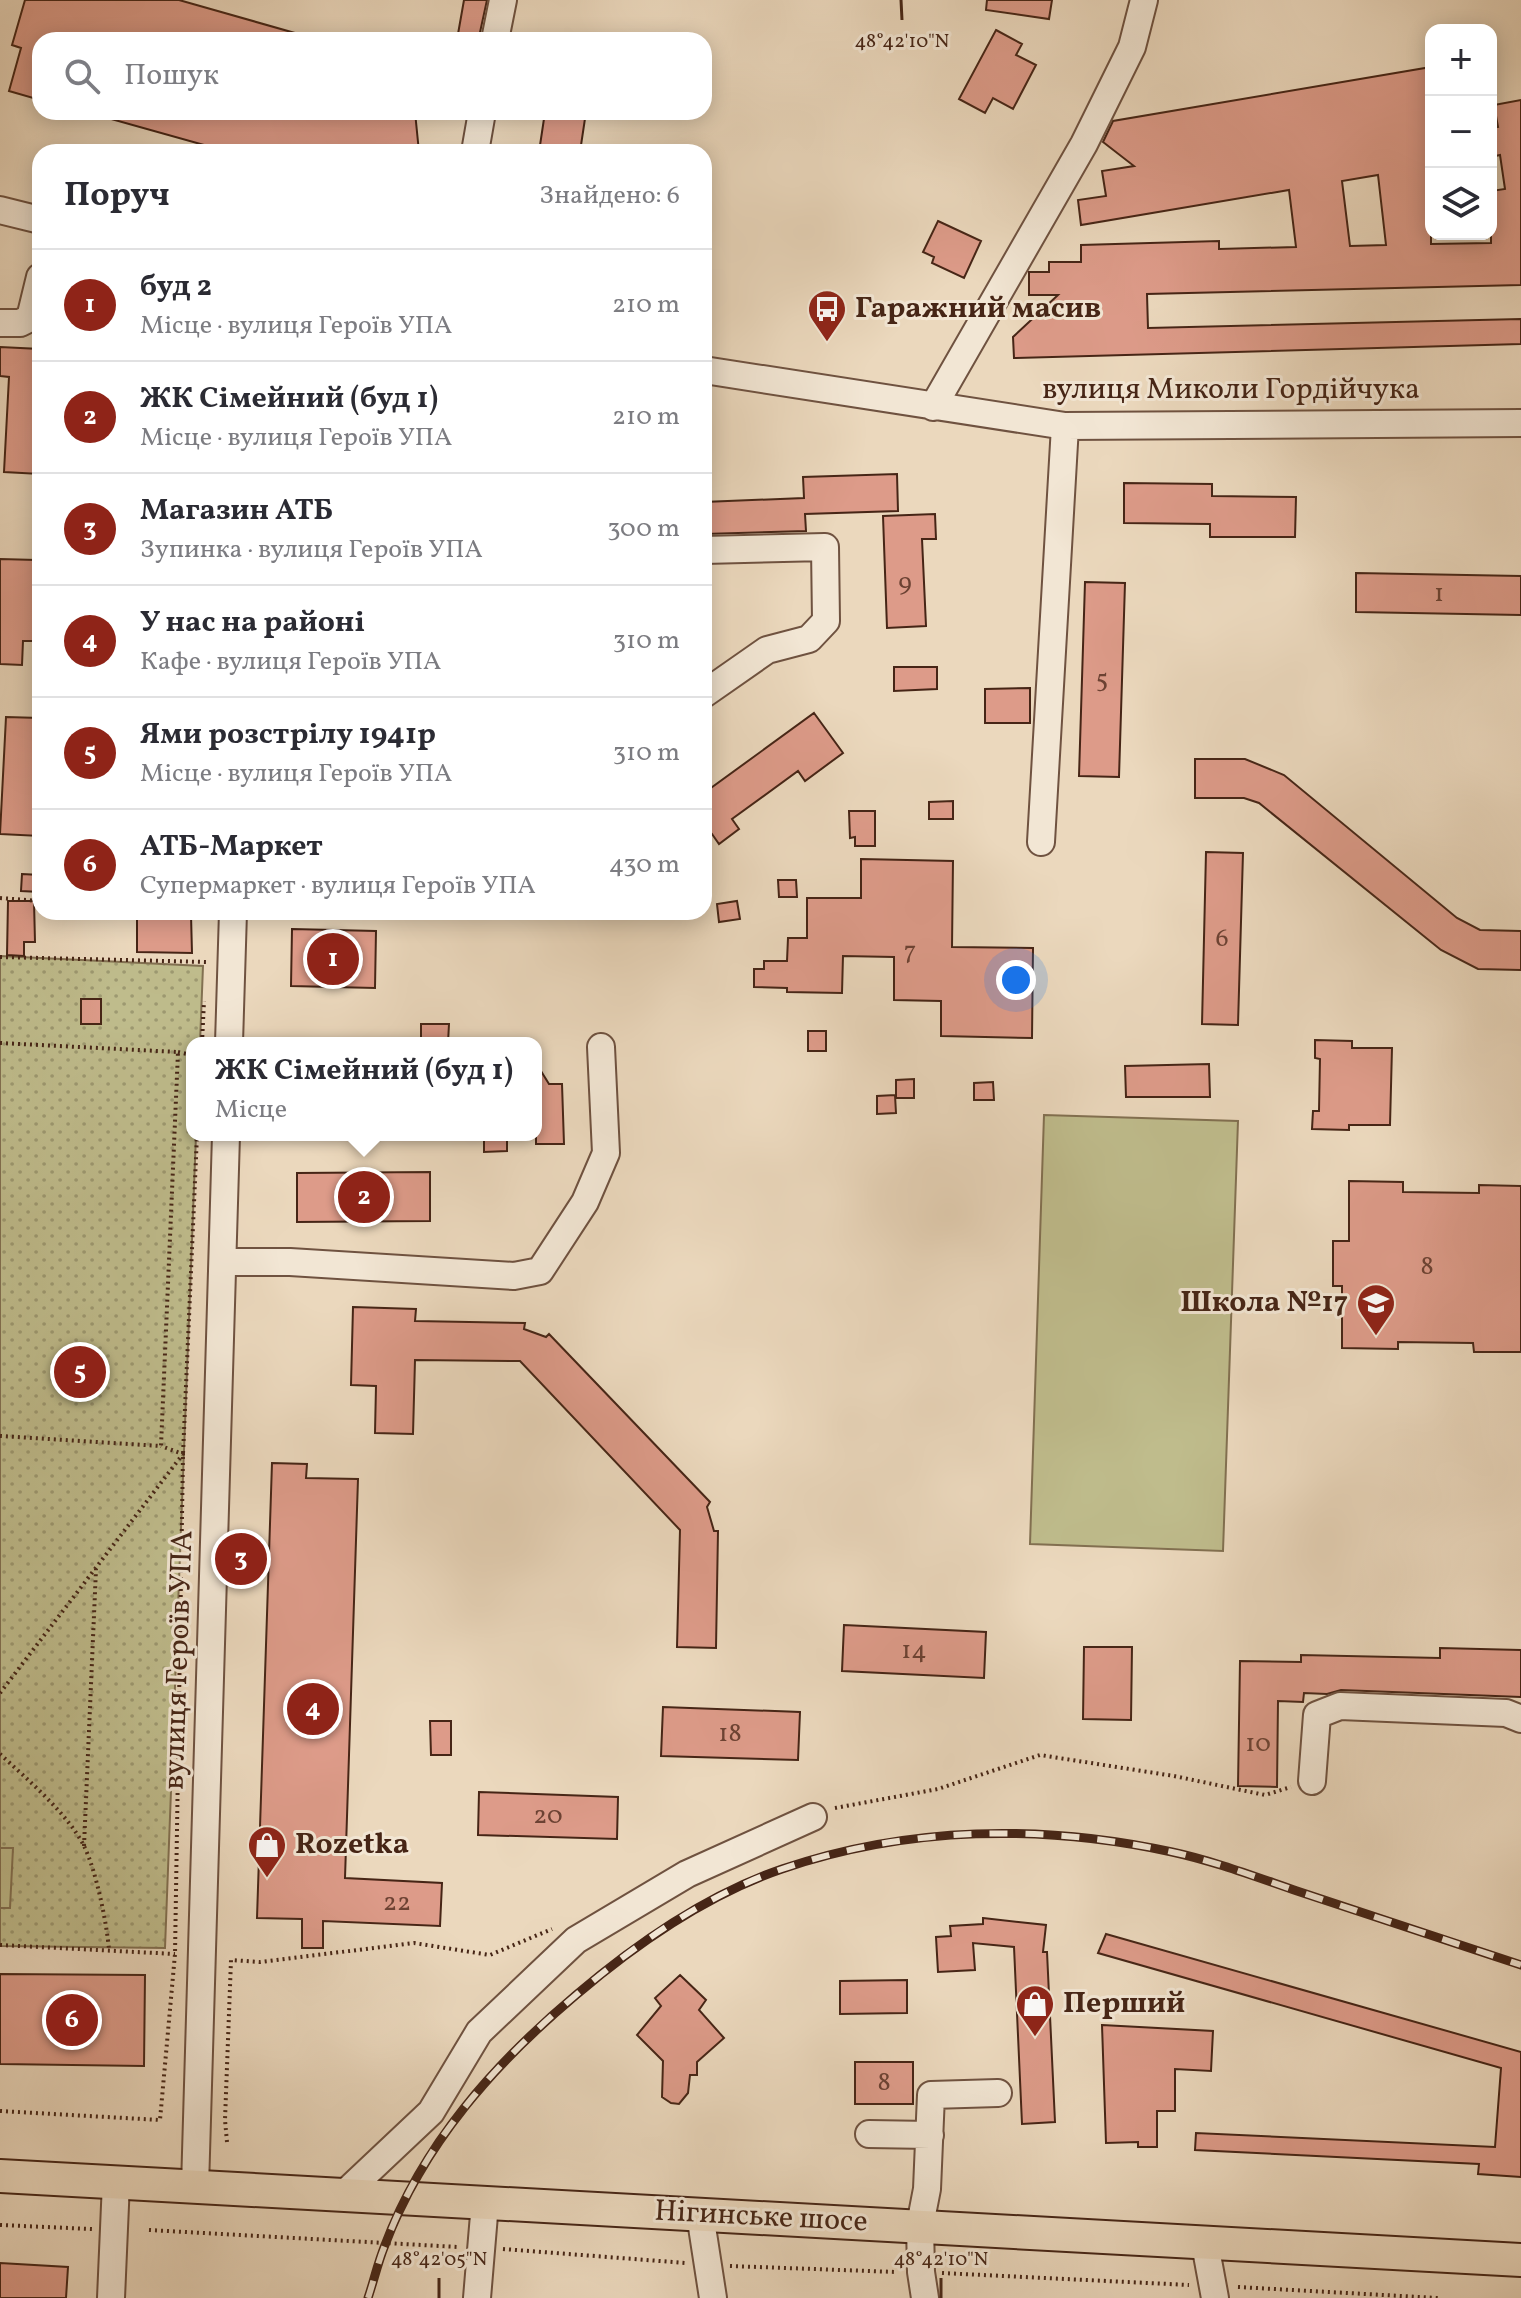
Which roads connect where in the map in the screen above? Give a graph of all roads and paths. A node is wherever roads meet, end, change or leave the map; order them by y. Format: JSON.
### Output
{"nodes":[{"id":1,"x":503,"y":0,"type":"edge"},
{"id":2,"x":1144,"y":0,"type":"edge"},
{"id":3,"x":497,"y":32,"type":"edge"},
{"id":4,"x":481,"y":120,"type":"edge"},
{"id":5,"x":476,"y":144,"type":"edge"},
{"id":6,"x":0,"y":210,"type":"edge"},
{"id":7,"x":32,"y":218,"type":"edge"},
{"id":8,"x":32,"y":310,"type":"edge"},
{"id":9,"x":0,"y":323,"type":"edge"},
{"id":10,"x":712,"y":371,"type":"edge"},
{"id":11,"x":933,"y":407,"type":"junction"},
{"id":12,"x":1521,"y":423,"type":"edge"},
{"id":13,"x":1065,"y":426,"type":"junction"},
{"id":14,"x":712,"y":550,"type":"edge"},
{"id":15,"x":712,"y":688,"type":"edge"},
{"id":16,"x":1041,"y":842,"type":"dead end"},
{"id":17,"x":0,"y":898,"type":"edge"},
{"id":18,"x":32,"y":900,"type":"edge"},
{"id":19,"x":233,"y":920,"type":"edge"},
{"id":20,"x":0,"y":957,"type":"edge"},
{"id":21,"x":207,"y":962,"type":"dead end"},
{"id":22,"x":229,"y":1037,"type":"edge"},
{"id":23,"x":0,"y":1043,"type":"edge"},
{"id":24,"x":601,"y":1047,"type":"dead end"},
{"id":25,"x":178,"y":1052,"type":"junction"},
{"id":26,"x":186,"y":1054,"type":"edge"},
{"id":27,"x":197,"y":1141,"type":"edge"},
{"id":28,"x":226,"y":1141,"type":"edge"},
{"id":29,"x":223,"y":1262,"type":"junction"},
{"id":30,"x":0,"y":1436,"type":"edge"},
{"id":31,"x":161,"y":1446,"type":"junction"},
{"id":32,"x":183,"y":1454,"type":"junction"},
{"id":33,"x":96,"y":1567,"type":"junction"},
{"id":34,"x":0,"y":1693,"type":"edge"},
{"id":35,"x":1521,"y":1719,"type":"edge"},
{"id":36,"x":0,"y":1754,"type":"edge"},
{"id":37,"x":1312,"y":1781,"type":"joint"},
{"id":38,"x":813,"y":1817,"type":"joint"},
{"id":39,"x":84,"y":1846,"type":"junction"},
{"id":40,"x":558,"y":1926,"type":"dead end"},
{"id":41,"x":0,"y":1945,"type":"edge"},
{"id":42,"x":109,"y":1950,"type":"junction"},
{"id":43,"x":175,"y":1954,"type":"junction"},
{"id":44,"x":998,"y":2093,"type":"dead end"},
{"id":45,"x":0,"y":2111,"type":"edge"},
{"id":46,"x":869,"y":2134,"type":"dead end"},
{"id":47,"x":930,"y":2135,"type":"junction"},
{"id":48,"x":227,"y":2142,"type":"dead end"},
{"id":49,"x":0,"y":2176,"type":"edge"},
{"id":50,"x":116,"y":2182,"type":"junction"},
{"id":51,"x":195,"y":2187,"type":"junction"},
{"id":52,"x":343,"y":2195,"type":"junction"},
{"id":53,"x":485,"y":2203,"type":"junction"},
{"id":54,"x":700,"y":2214,"type":"junction"},
{"id":55,"x":0,"y":2225,"type":"edge"},
{"id":56,"x":920,"y":2225,"type":"junction"},
{"id":57,"x":92,"y":2229,"type":"dead end"},
{"id":58,"x":149,"y":2230,"type":"dead end"},
{"id":59,"x":1205,"y":2244,"type":"junction"},
{"id":60,"x":479,"y":2248,"type":"junction"},
{"id":61,"x":1521,"y":2260,"type":"edge"},
{"id":62,"x":708,"y":2265,"type":"junction"},
{"id":63,"x":923,"y":2285,"type":"edge"},
{"id":64,"x":1214,"y":2292,"type":"edge"},
{"id":65,"x":111,"y":2298,"type":"edge"},
{"id":66,"x":477,"y":2298,"type":"edge"},
{"id":67,"x":713,"y":2298,"type":"edge"},
{"id":68,"x":1438,"y":2298,"type":"edge"}],
"edges":[{"from":1,"to":3,"type":"street"},
{"from":2,"to":11,"type":"street"},
{"from":4,"to":5,"type":"street"},
{"from":6,"to":7,"type":"street"},
{"from":8,"to":9,"type":"street"},
{"from":10,"to":11,"type":"street","name":"вулиця Миколи Гордійчука"},
{"from":11,"to":13,"type":"street","name":"вулиця Миколи Гордійчука"},
{"from":12,"to":13,"type":"street","name":"вулиця Миколи Гордійчука"},
{"from":13,"to":16,"type":"street"},
{"from":14,"to":15,"type":"street"},
{"from":17,"to":18,"type":"path"},
{"from":19,"to":22,"type":"street"},
{"from":20,"to":21,"type":"path"},
{"from":23,"to":25,"type":"path"},
{"from":24,"to":29,"type":"street"},
{"from":25,"to":26,"type":"path"},
{"from":25,"to":31,"type":"path"},
{"from":27,"to":32,"type":"path"},
{"from":28,"to":29,"type":"street","name":"вулиця Героїв УПА"},
{"from":29,"to":51,"type":"street","name":"вулиця Героїв УПА"},
{"from":30,"to":31,"type":"path"},
{"from":31,"to":32,"type":"path"},
{"from":32,"to":33,"type":"path"},
{"from":32,"to":43,"type":"path"},
{"from":33,"to":34,"type":"path"},
{"from":33,"to":39,"type":"path"},
{"from":35,"to":37,"type":"street"},
{"from":36,"to":39,"type":"path"},
{"from":37,"to":38,"type":"path"},
{"from":38,"to":52,"type":"street"},
{"from":39,"to":42,"type":"path"},
{"from":40,"to":48,"type":"path"},
{"from":41,"to":42,"type":"path"},
{"from":42,"to":43,"type":"path"},
{"from":43,"to":45,"type":"path"},
{"from":44,"to":47,"type":"street"},
{"from":46,"to":47,"type":"street"},
{"from":47,"to":56,"type":"street"},
{"from":49,"to":50,"type":"main road","name":"Нігинське шосе"},
{"from":50,"to":51,"type":"main road","name":"Нігинське шосе"},
{"from":50,"to":65,"type":"street"},
{"from":51,"to":52,"type":"main road","name":"Нігинське шосе"},
{"from":52,"to":53,"type":"main road","name":"Нігинське шосе"},
{"from":53,"to":54,"type":"main road","name":"Нігинське шосе"},
{"from":53,"to":60,"type":"street"},
{"from":54,"to":56,"type":"main road","name":"Нігинське шосе"},
{"from":54,"to":62,"type":"street"},
{"from":55,"to":57,"type":"path"},
{"from":56,"to":59,"type":"main road","name":"Нігинське шосе"},
{"from":56,"to":63,"type":"street"},
{"from":58,"to":60,"type":"path"},
{"from":59,"to":61,"type":"main road","name":"Нігинське шосе"},
{"from":59,"to":64,"type":"street"},
{"from":60,"to":62,"type":"path"},
{"from":60,"to":66,"type":"street"},
{"from":62,"to":63,"type":"path"},
{"from":62,"to":67,"type":"street"},
{"from":63,"to":64,"type":"path"},
{"from":64,"to":68,"type":"path"}]}
